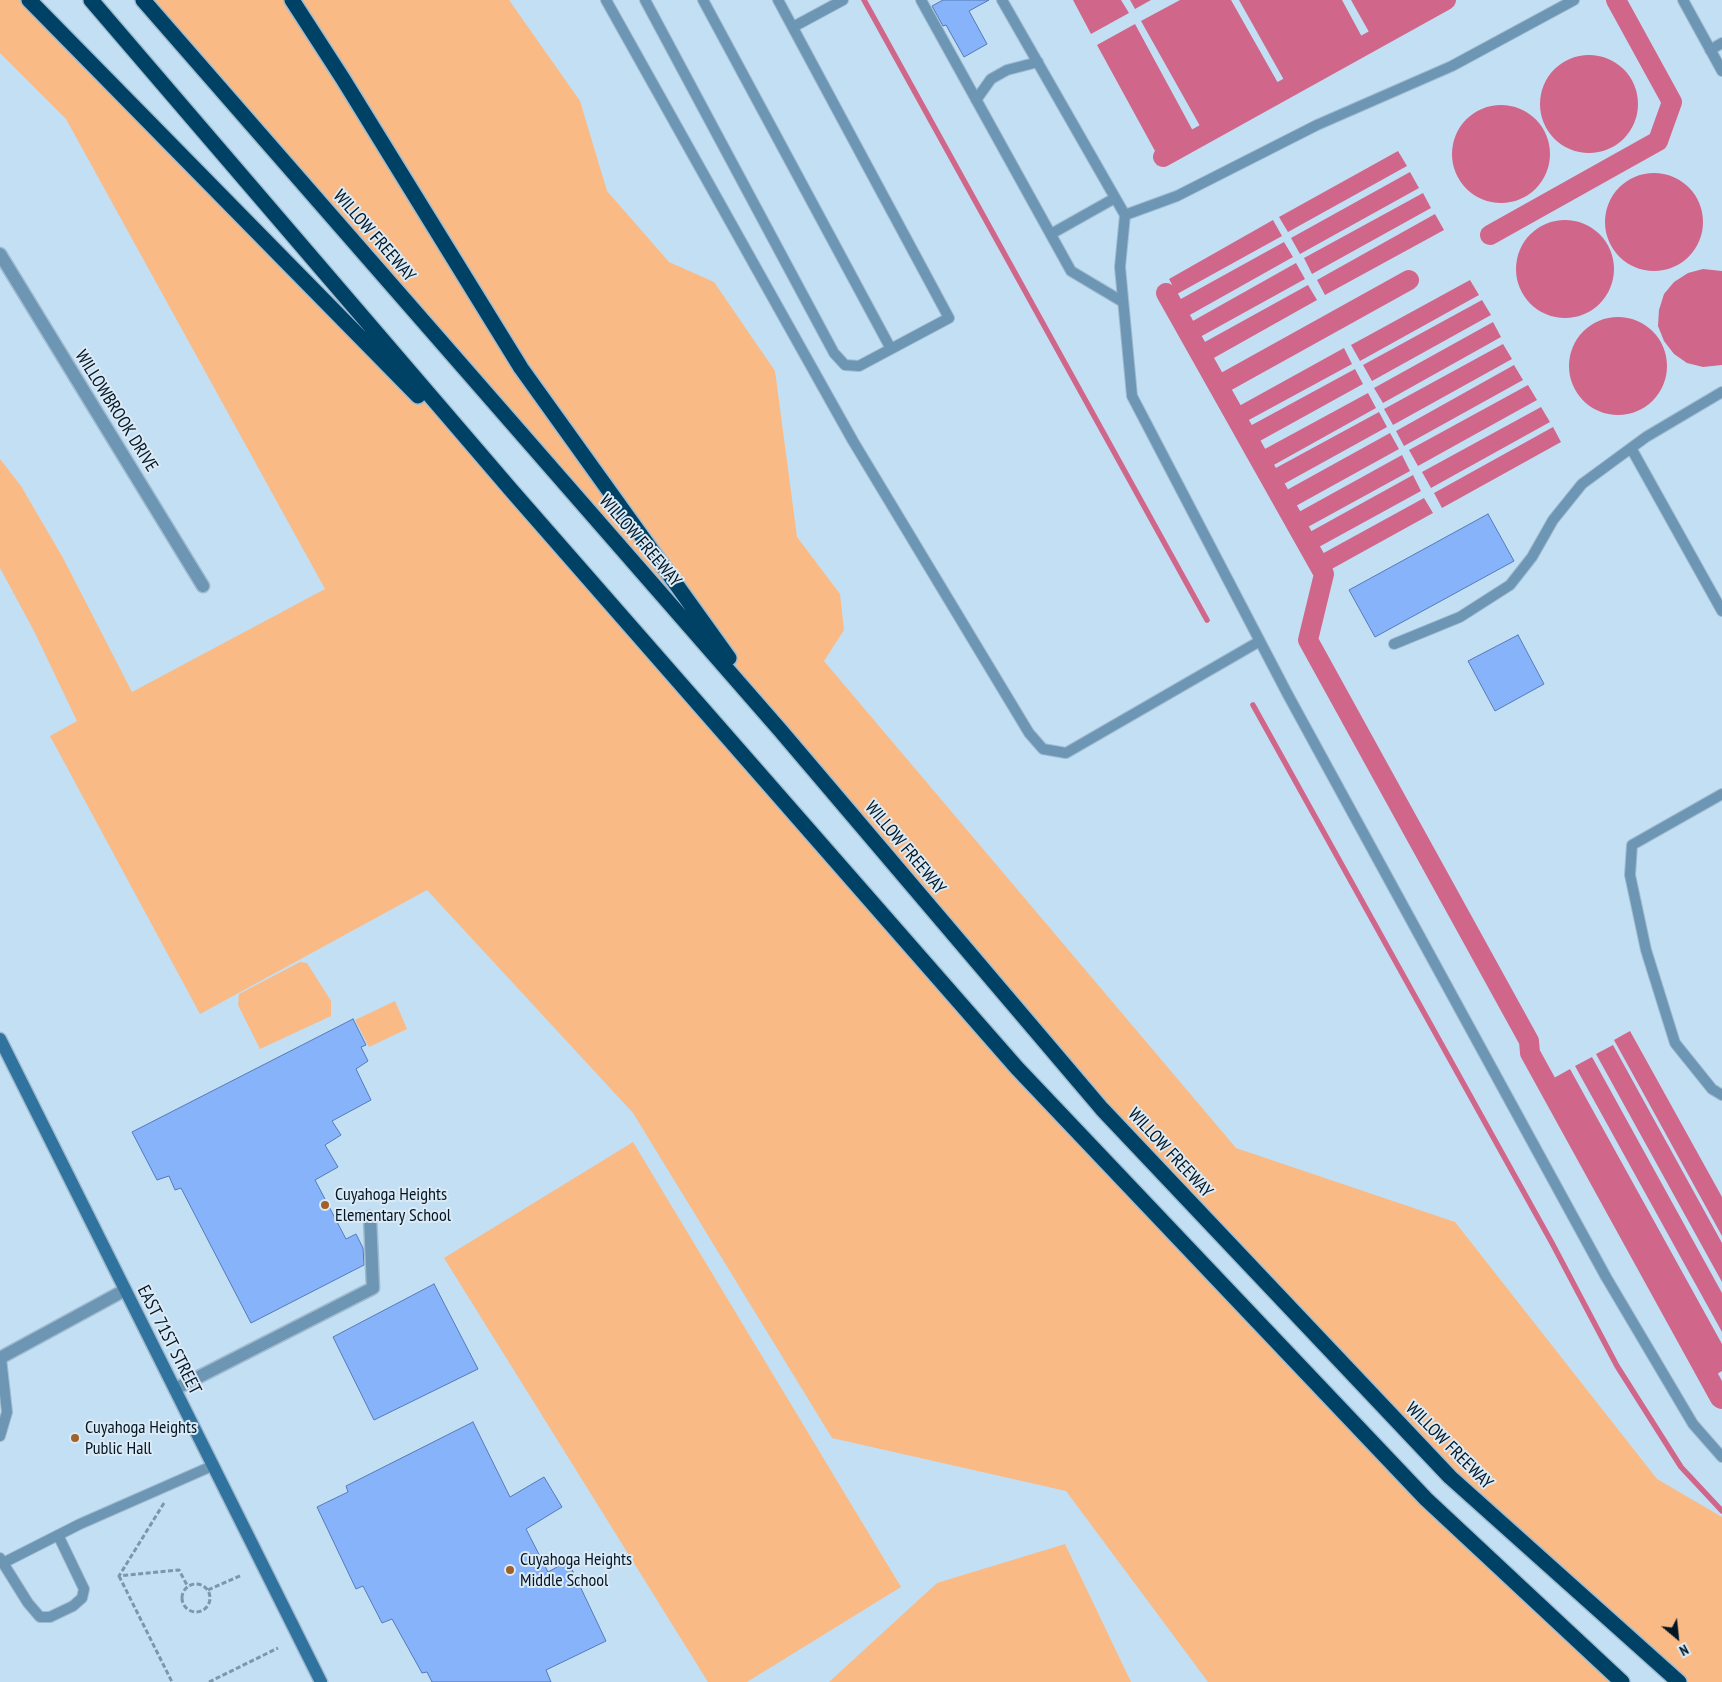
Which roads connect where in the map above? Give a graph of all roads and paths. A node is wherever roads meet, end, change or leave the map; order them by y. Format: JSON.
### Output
{"nodes":[{"id":1,"x":29,"y":0,"type":"edge"},
{"id":2,"x":91,"y":0,"type":"edge"},
{"id":3,"x":143,"y":0,"type":"edge"},
{"id":4,"x":292,"y":0,"type":"edge"},
{"id":5,"x":606,"y":0,"type":"edge"},
{"id":6,"x":645,"y":0,"type":"edge"},
{"id":7,"x":703,"y":0,"type":"edge"},
{"id":8,"x":778,"y":0,"type":"edge"},
{"id":9,"x":843,"y":0,"type":"edge"},
{"id":10,"x":921,"y":0,"type":"edge"},
{"id":11,"x":1002,"y":0,"type":"edge"},
{"id":12,"x":1574,"y":0,"type":"edge"},
{"id":13,"x":1683,"y":0,"type":"edge"},
{"id":14,"x":793,"y":28,"type":"junction"},
{"id":15,"x":1722,"y":43,"type":"edge"},
{"id":16,"x":1710,"y":50,"type":"junction"},
{"id":17,"x":1038,"y":62,"type":"junction"},
{"id":18,"x":1722,"y":71,"type":"edge"},
{"id":19,"x":976,"y":100,"type":"junction"},
{"id":20,"x":1115,"y":198,"type":"junction"},
{"id":21,"x":1125,"y":216,"type":"junction"},
{"id":22,"x":1051,"y":234,"type":"junction"},
{"id":23,"x":0,"y":254,"type":"edge"},
{"id":24,"x":1123,"y":302,"type":"junction"},
{"id":25,"x":891,"y":350,"type":"junction"},
{"id":26,"x":1722,"y":392,"type":"edge"},
{"id":27,"x":1631,"y":448,"type":"junction"},
{"id":28,"x":512,"y":491,"type":"junction"},
{"id":29,"x":203,"y":586,"type":"dead end"},
{"id":30,"x":1722,"y":611,"type":"edge"},
{"id":31,"x":1260,"y":642,"type":"junction"},
{"id":32,"x":1394,"y":644,"type":"dead end"},
{"id":33,"x":780,"y":730,"type":"junction"},
{"id":34,"x":1722,"y":794,"type":"edge"},
{"id":35,"x":0,"y":1040,"type":"edge"},
{"id":36,"x":1722,"y":1095,"type":"edge"},
{"id":37,"x":370,"y":1217,"type":"dead end"},
{"id":38,"x":125,"y":1290,"type":"junction"},
{"id":39,"x":1,"y":1358,"type":"edge"},
{"id":40,"x":175,"y":1389,"type":"junction"},
{"id":41,"x":0,"y":1436,"type":"edge"},
{"id":42,"x":1722,"y":1457,"type":"edge"},
{"id":43,"x":212,"y":1466,"type":"junction"},
{"id":44,"x":162,"y":1488,"type":"junction"},
{"id":45,"x":58,"y":1535,"type":"junction"},
{"id":46,"x":1,"y":1561,"type":"edge"},
{"id":47,"x":242,"y":1575,"type":"dead end"},
{"id":48,"x":119,"y":1576,"type":"junction"},
{"id":49,"x":188,"y":1587,"type":"junction"},
{"id":50,"x":208,"y":1590,"type":"junction"},
{"id":51,"x":278,"y":1648,"type":"dead end"},
{"id":52,"x":172,"y":1682,"type":"edge"},
{"id":53,"x":209,"y":1682,"type":"edge"},
{"id":54,"x":321,"y":1682,"type":"edge"},
{"id":55,"x":1622,"y":1682,"type":"edge"},
{"id":56,"x":1679,"y":1682,"type":"edge"}],
"edges":[{"from":1,"to":28,"type":"highway"},
{"from":2,"to":28,"type":"highway"},
{"from":3,"to":33,"type":"highway","name":"WILLOW FREEWAY"},
{"from":4,"to":33,"type":"highway"},
{"from":5,"to":31,"type":"lane"},
{"from":6,"to":25,"type":"lane"},
{"from":7,"to":25,"type":"lane"},
{"from":8,"to":14,"type":"lane"},
{"from":9,"to":14,"type":"lane"},
{"from":10,"to":19,"type":"lane"},
{"from":11,"to":17,"type":"lane"},
{"from":12,"to":21,"type":"lane"},
{"from":13,"to":16,"type":"lane"},
{"from":14,"to":25,"type":"lane"},
{"from":15,"to":16,"type":"lane"},
{"from":16,"to":18,"type":"lane"},
{"from":17,"to":19,"type":"lane"},
{"from":17,"to":20,"type":"lane"},
{"from":19,"to":22,"type":"lane"},
{"from":20,"to":21,"type":"lane"},
{"from":20,"to":22,"type":"lane"},
{"from":21,"to":24,"type":"lane"},
{"from":22,"to":24,"type":"lane"},
{"from":23,"to":29,"type":"street","name":"WILLOWBROOK DRIVE"},
{"from":24,"to":31,"type":"lane"},
{"from":26,"to":27,"type":"lane"},
{"from":27,"to":30,"type":"lane"},
{"from":27,"to":32,"type":"lane"},
{"from":28,"to":55,"type":"highway"},
{"from":31,"to":42,"type":"lane"},
{"from":33,"to":56,"type":"highway","name":"WILLOW FREEWAY"},
{"from":34,"to":36,"type":"lane"},
{"from":35,"to":38,"type":"main road","name":"EAST 71ST STREET"},
{"from":37,"to":40,"type":"street"},
{"from":38,"to":39,"type":"street"},
{"from":38,"to":40,"type":"main road","name":"EAST 71ST STREET"},
{"from":39,"to":41,"type":"lane"},
{"from":40,"to":43,"type":"main road","name":"EAST 71ST STREET"},
{"from":43,"to":44,"type":"lane"},
{"from":43,"to":54,"type":"main road","name":"EAST 71ST STREET"},
{"from":44,"to":45,"type":"lane"},
{"from":44,"to":48,"type":"path"},
{"from":45,"to":46,"type":"lane"},
{"from":45,"to":46,"type":"lane"},
{"from":47,"to":50,"type":"path"},
{"from":48,"to":49,"type":"path"},
{"from":48,"to":52,"type":"path"},
{"from":49,"to":50,"type":"path"},
{"from":49,"to":50,"type":"path"},
{"from":51,"to":53,"type":"path"}]}
